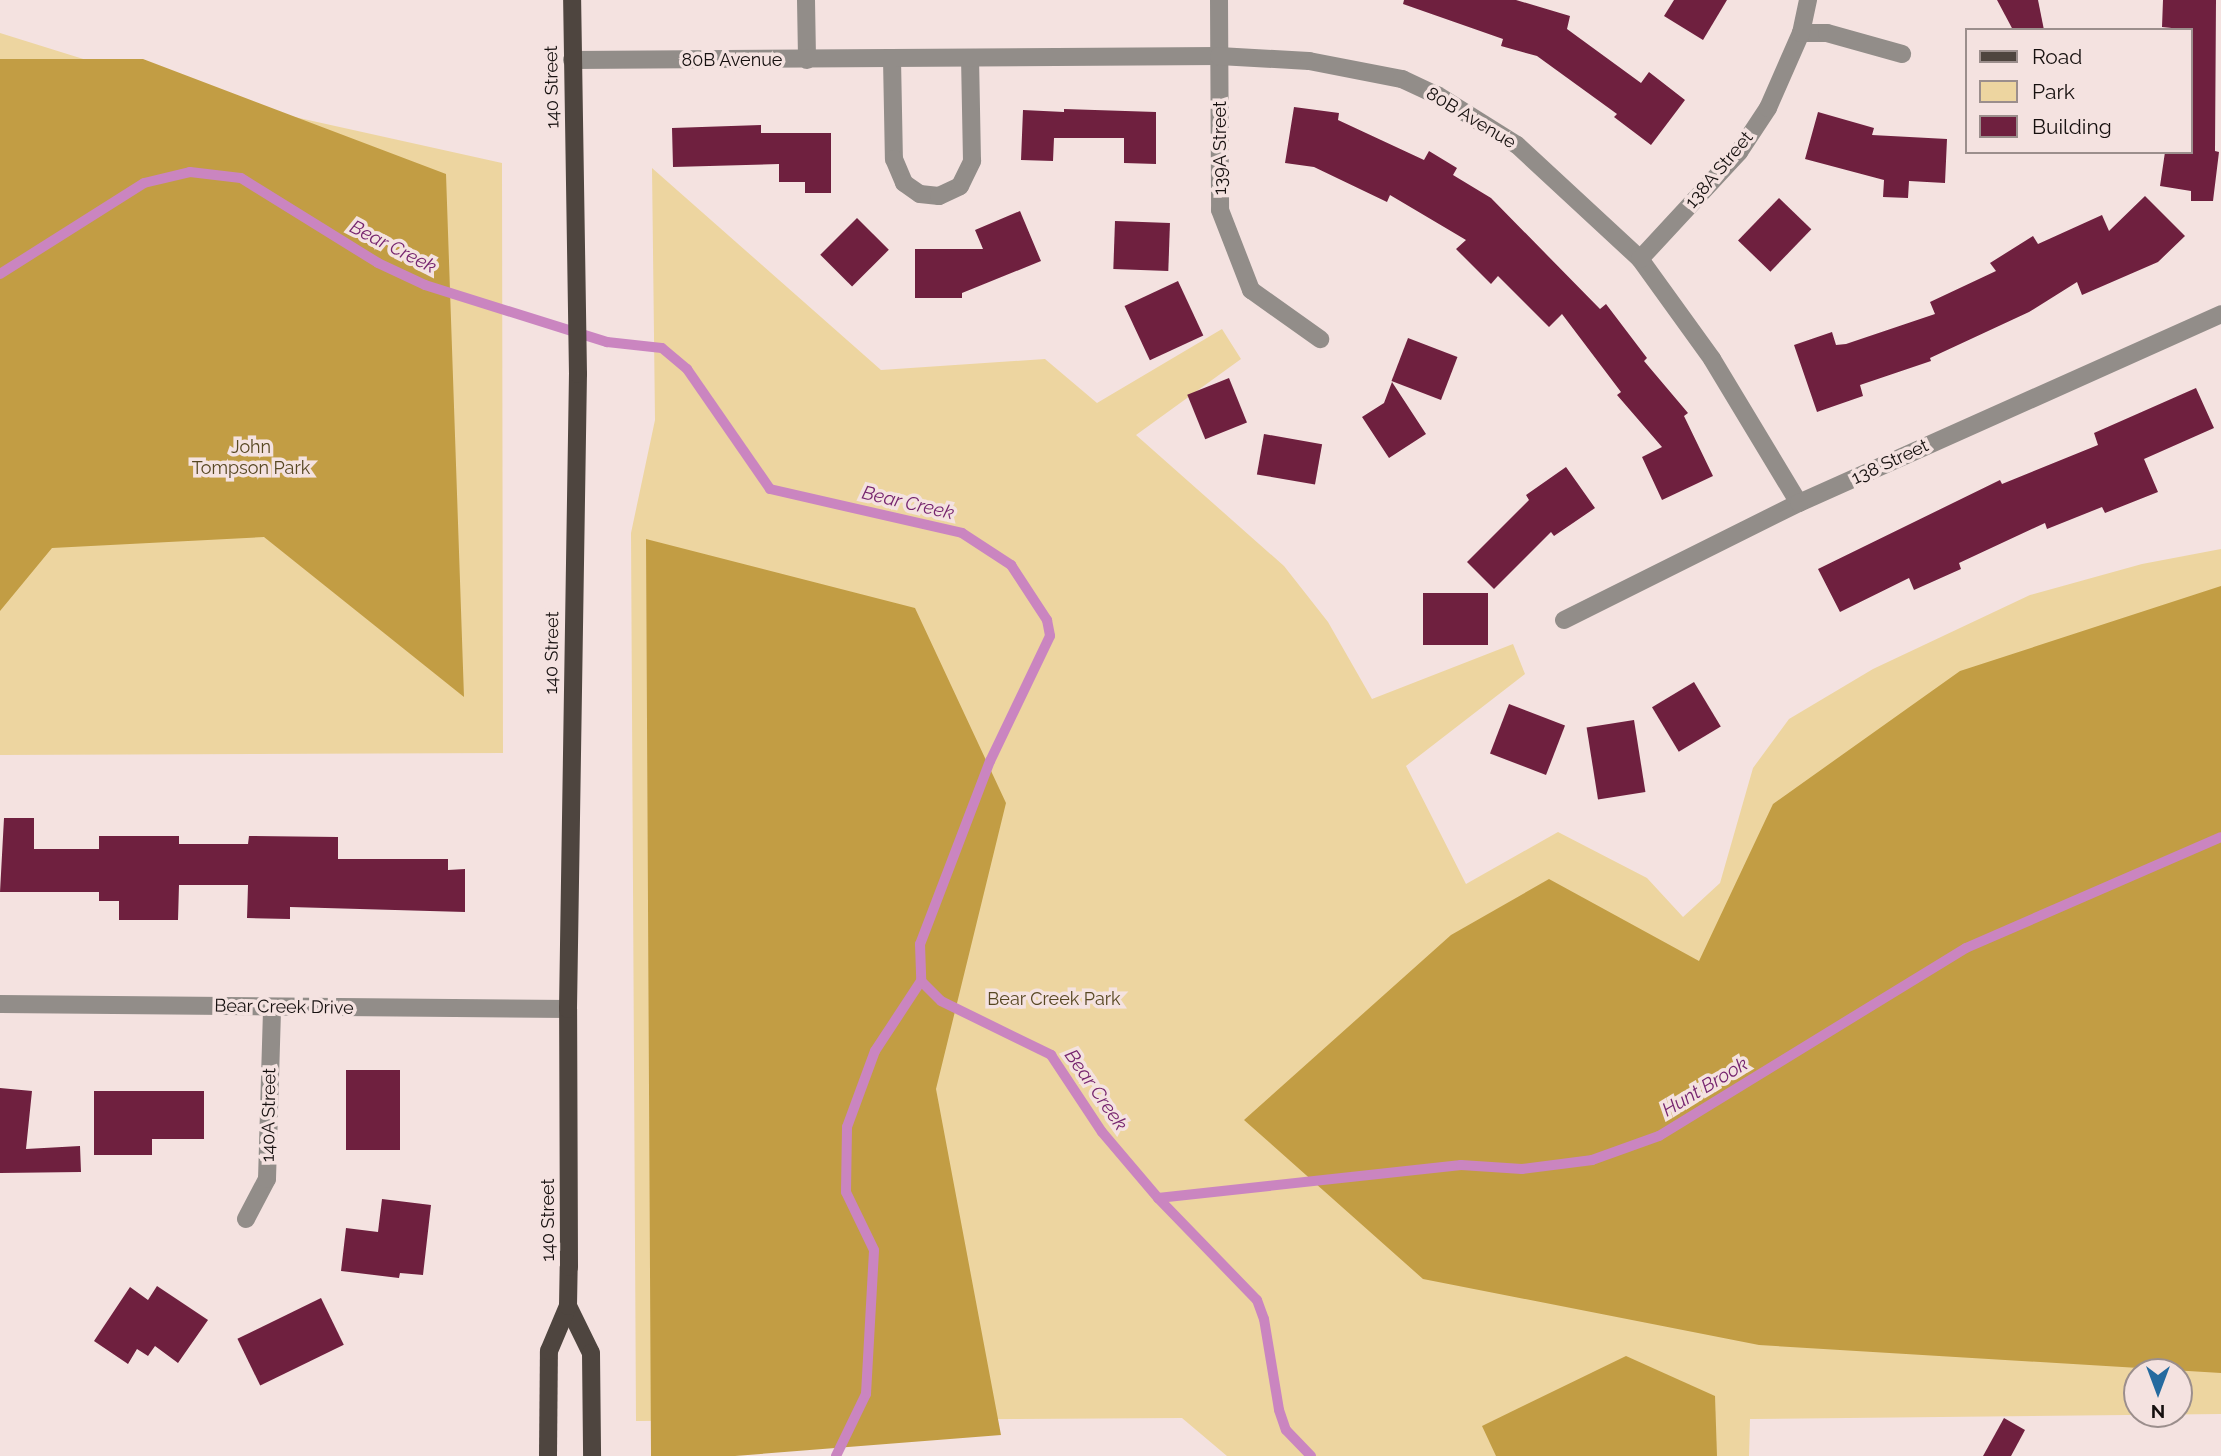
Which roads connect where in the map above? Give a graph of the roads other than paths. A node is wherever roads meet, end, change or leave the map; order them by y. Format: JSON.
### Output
{"nodes":[{"id":1,"x":572,"y":0,"type":"edge"},
{"id":2,"x":806,"y":0,"type":"edge"},
{"id":3,"x":1219,"y":0,"type":"edge"},
{"id":4,"x":1808,"y":0,"type":"edge"},
{"id":5,"x":1801,"y":33,"type":"junction"},
{"id":6,"x":1902,"y":54,"type":"dead end"},
{"id":7,"x":1219,"y":56,"type":"junction"},
{"id":8,"x":970,"y":58,"type":"junction"},
{"id":9,"x":892,"y":59,"type":"junction"},
{"id":10,"x":572,"y":60,"type":"junction"},
{"id":11,"x":807,"y":60,"type":"junction"},
{"id":12,"x":1640,"y":259,"type":"junction"},
{"id":13,"x":2221,"y":314,"type":"edge"},
{"id":14,"x":1320,"y":339,"type":"dead end"},
{"id":15,"x":1799,"y":503,"type":"junction"},
{"id":16,"x":1564,"y":620,"type":"dead end"},
{"id":17,"x":0,"y":1004,"type":"edge"},
{"id":18,"x":272,"y":1007,"type":"junction"},
{"id":19,"x":568,"y":1009,"type":"junction"},
{"id":20,"x":246,"y":1219,"type":"dead end"},
{"id":21,"x":568,"y":1306,"type":"junction"},
{"id":22,"x":548,"y":1456,"type":"edge"},
{"id":23,"x":592,"y":1456,"type":"edge"}],
"edges":[{"from":1,"to":10,"type":"main road","name":"140 Street"},
{"from":2,"to":11,"type":"street"},
{"from":3,"to":7,"type":"street","name":"139A Street"},
{"from":4,"to":5,"type":"street","name":"138A Street"},
{"from":5,"to":6,"type":"street"},
{"from":5,"to":12,"type":"street","name":"138A Street"},
{"from":7,"to":8,"type":"street","name":"80B Avenue"},
{"from":7,"to":12,"type":"street","name":"80B Avenue"},
{"from":7,"to":14,"type":"street","name":"139A Street"},
{"from":8,"to":9,"type":"street","name":"80B Avenue"},
{"from":8,"to":9,"type":"street"},
{"from":9,"to":11,"type":"street","name":"80B Avenue"},
{"from":10,"to":11,"type":"street","name":"80B Avenue"},
{"from":10,"to":19,"type":"main road","name":"140 Street"},
{"from":12,"to":15,"type":"street","name":"80B Avenue"},
{"from":13,"to":15,"type":"street","name":"138 Street"},
{"from":15,"to":16,"type":"street","name":"138 Street"},
{"from":17,"to":18,"type":"street","name":"Bear Creek Drive"},
{"from":18,"to":19,"type":"street","name":"Bear Creek Drive"},
{"from":18,"to":20,"type":"street","name":"140A Street"},
{"from":19,"to":21,"type":"main road","name":"140 Street"},
{"from":21,"to":22,"type":"main road","name":"140 Street"},
{"from":21,"to":23,"type":"main road","name":"140 Street"}]}
